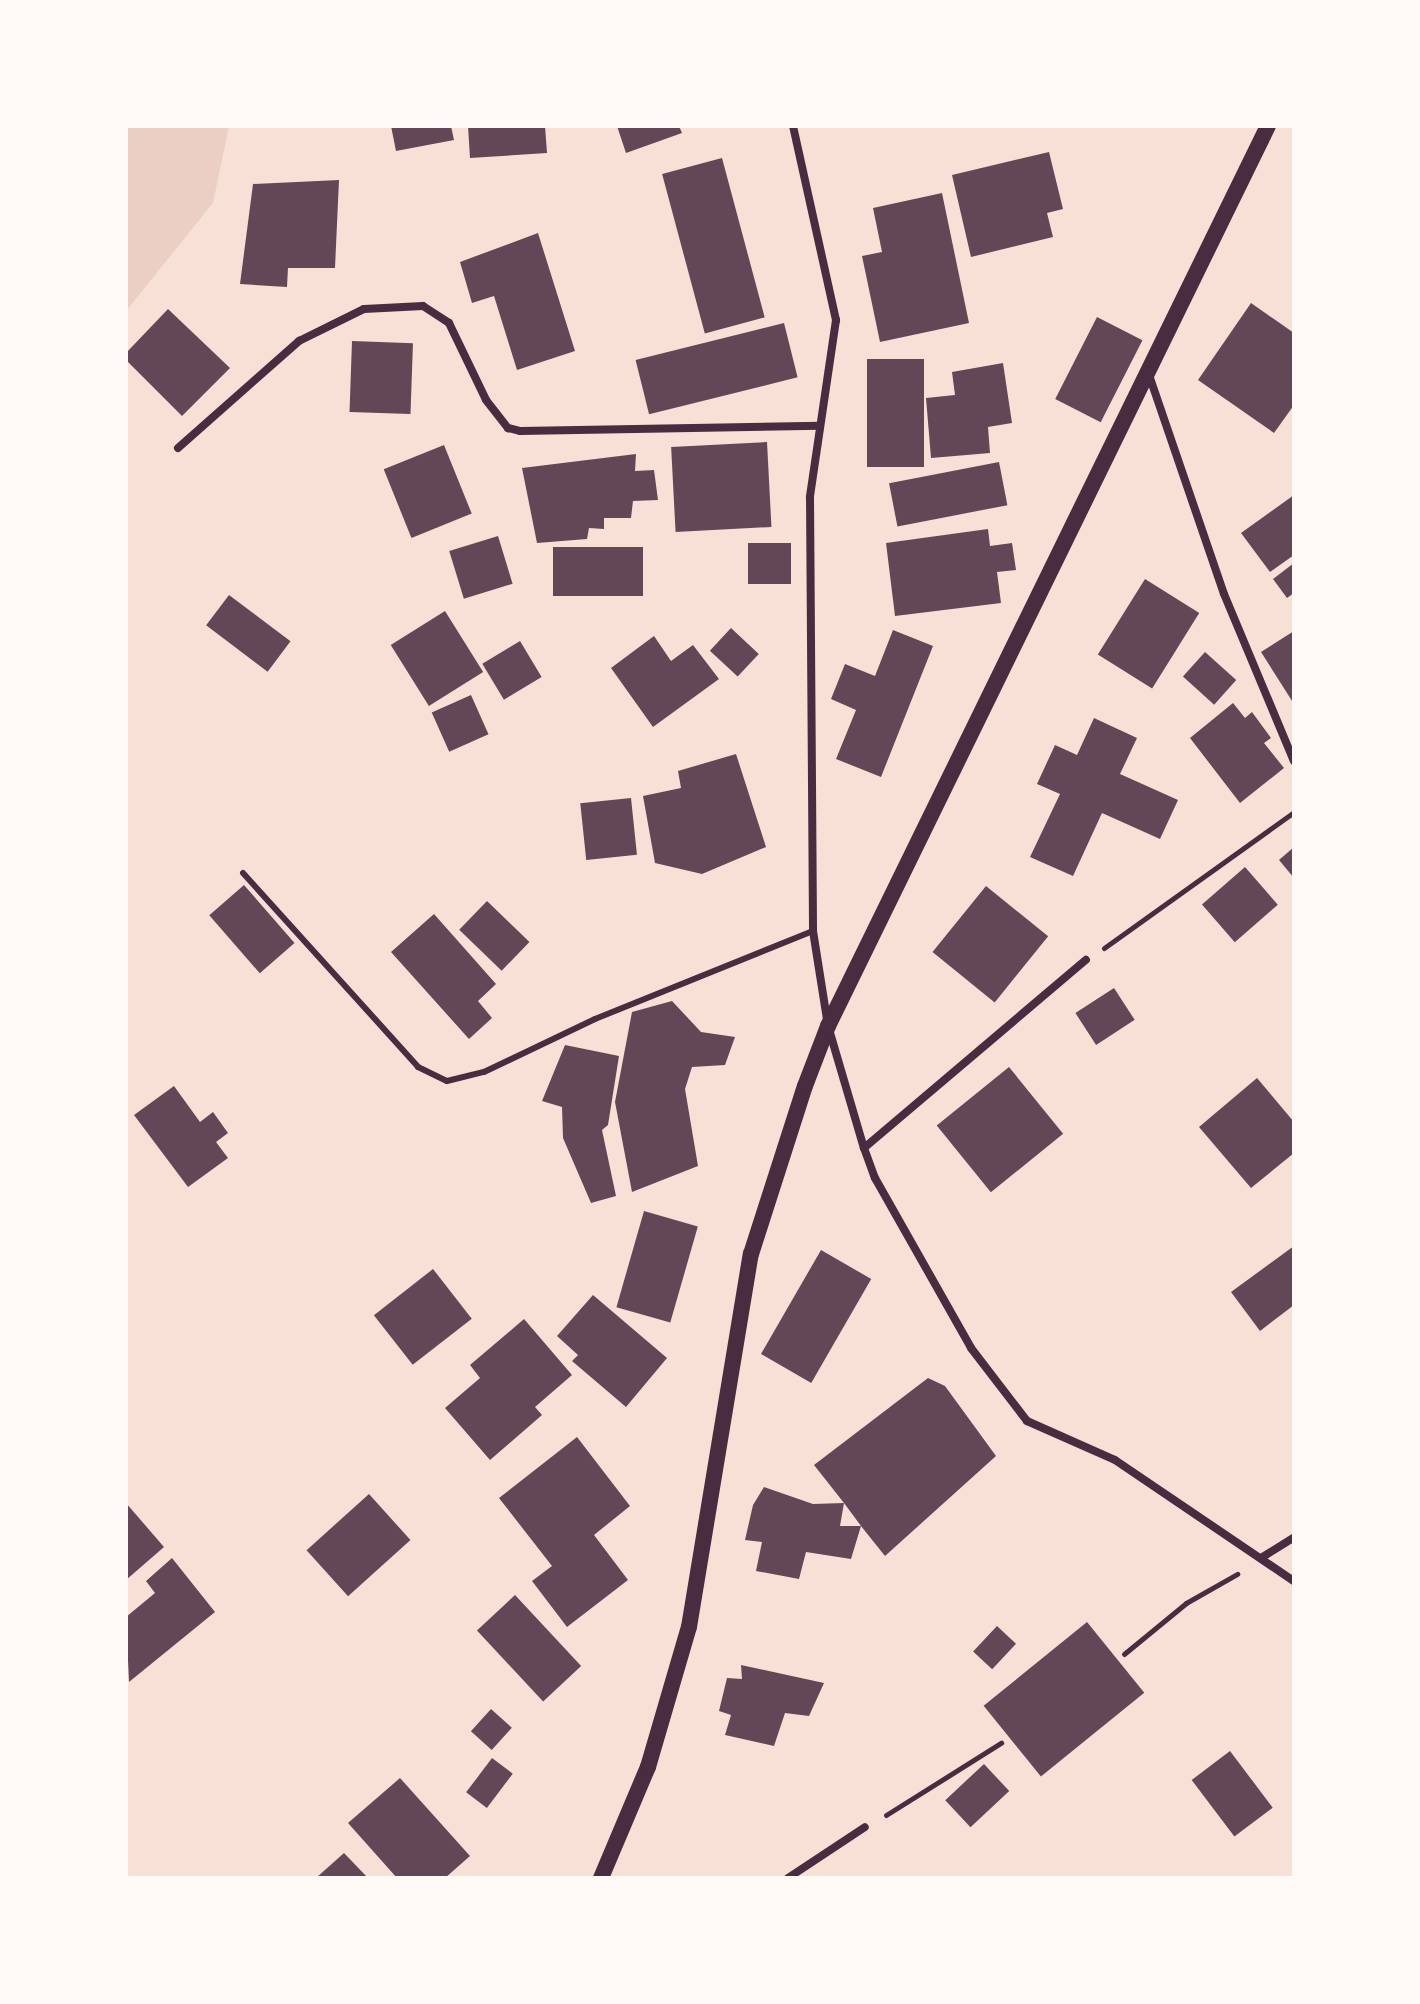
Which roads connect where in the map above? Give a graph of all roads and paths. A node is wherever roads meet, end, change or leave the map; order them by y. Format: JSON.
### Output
{"nodes":[{"id":1,"x":793,"y":126,"type":"edge"},
{"id":2,"x":1268,"y":126,"type":"edge"},
{"id":3,"x":1148,"y":370,"type":"junction"},
{"id":4,"x":820,"y":426,"type":"junction"},
{"id":5,"x":178,"y":448,"type":"dead end"},
{"id":6,"x":1294,"y":761,"type":"edge"},
{"id":7,"x":1294,"y":812,"type":"edge"},
{"id":8,"x":243,"y":873,"type":"dead end"},
{"id":9,"x":813,"y":931,"type":"junction"},
{"id":10,"x":1086,"y":960,"type":"joint"},
{"id":11,"x":828,"y":1026,"type":"junction"},
{"id":12,"x":864,"y":1148,"type":"junction"},
{"id":13,"x":1294,"y":1537,"type":"edge"},
{"id":14,"x":1261,"y":1558,"type":"junction"},
{"id":15,"x":1294,"y":1581,"type":"edge"},
{"id":16,"x":1124,"y":1654,"type":"dead end"},
{"id":17,"x":1001,"y":1743,"type":"dead end"},
{"id":18,"x":865,"y":1827,"type":"joint"},
{"id":19,"x":601,"y":1878,"type":"edge"},
{"id":20,"x":788,"y":1878,"type":"edge"}],
"edges":[{"from":1,"to":4,"type":"street"},
{"from":2,"to":3,"type":"main road"},
{"from":3,"to":6,"type":"street"},
{"from":3,"to":11,"type":"main road"},
{"from":4,"to":5,"type":"street"},
{"from":4,"to":9,"type":"street"},
{"from":7,"to":10,"type":"path"},
{"from":8,"to":9,"type":"lane"},
{"from":9,"to":11,"type":"street"},
{"from":10,"to":12,"type":"street"},
{"from":11,"to":12,"type":"street"},
{"from":11,"to":19,"type":"main road"},
{"from":12,"to":14,"type":"street"},
{"from":13,"to":14,"type":"street"},
{"from":14,"to":15,"type":"street"},
{"from":14,"to":16,"type":"path"},
{"from":17,"to":18,"type":"path"},
{"from":18,"to":20,"type":"street"}]}
